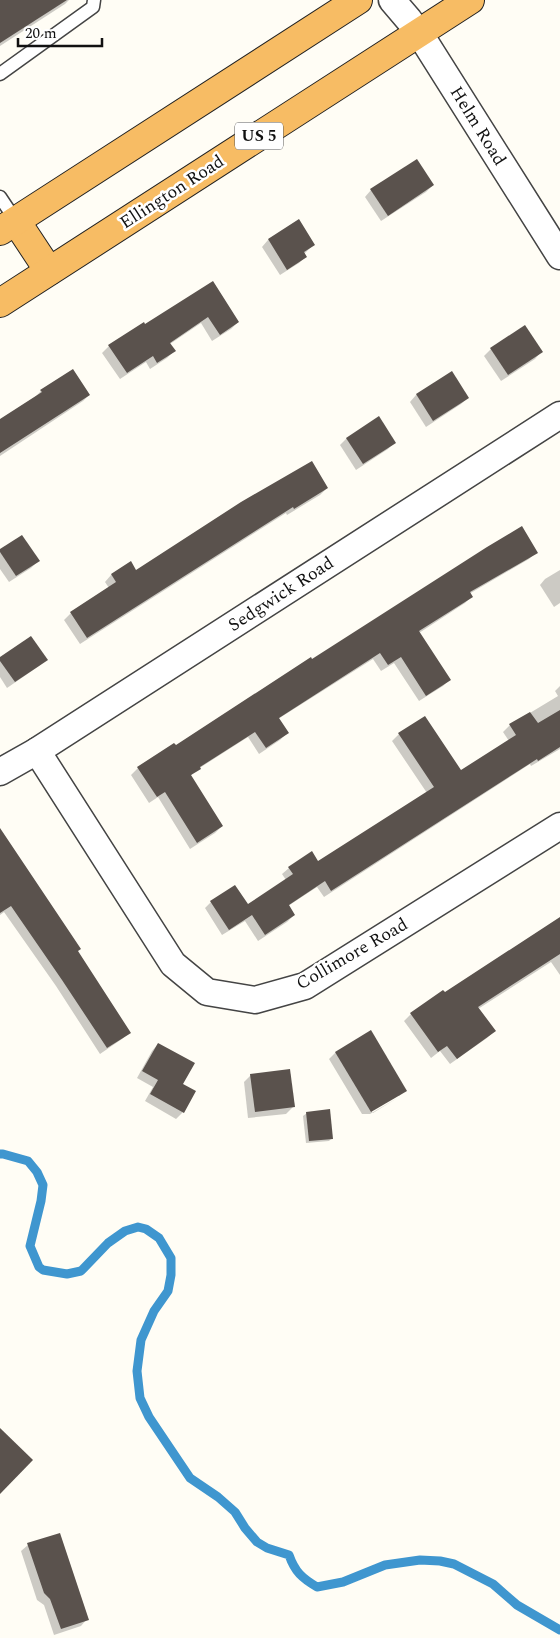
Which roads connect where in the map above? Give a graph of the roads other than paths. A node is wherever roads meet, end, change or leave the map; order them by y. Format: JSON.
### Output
{"nodes":[{"id":1,"x":94,"y":0,"type":"edge"},
{"id":2,"x":358,"y":0,"type":"edge"},
{"id":3,"x":392,"y":0,"type":"edge"},
{"id":4,"x":470,"y":0,"type":"edge"},
{"id":5,"x":419,"y":33,"type":"junction"},
{"id":6,"x":0,"y":74,"type":"edge"},
{"id":7,"x":0,"y":197,"type":"edge"},
{"id":8,"x":8,"y":226,"type":"edge"},
{"id":9,"x":560,"y":256,"type":"edge"},
{"id":10,"x":48,"y":272,"type":"junction"},
{"id":11,"x":0,"y":303,"type":"edge"},
{"id":12,"x":560,"y":415,"type":"edge"},
{"id":13,"x":37,"y":751,"type":"junction"},
{"id":14,"x":0,"y":772,"type":"edge"},
{"id":15,"x":560,"y":826,"type":"edge"}],
"edges":[{"from":1,"to":6,"type":"lane"},
{"from":2,"to":8,"type":"highway"},
{"from":3,"to":5,"type":"street","name":"Helm Road"},
{"from":4,"to":5,"type":"highway","name":"Ellington Road","number":"US 5"},
{"from":5,"to":9,"type":"street","name":"Helm Road"},
{"from":5,"to":10,"type":"highway","name":"Ellington Road","number":"US 5"},
{"from":7,"to":8,"type":"lane"},
{"from":8,"to":10,"type":"highway"},
{"from":10,"to":11,"type":"highway","name":"Ellington Road","number":"US 5"},
{"from":12,"to":13,"type":"street","name":"Sedgwick Road"},
{"from":13,"to":14,"type":"street","name":"Sedgwick Road"},
{"from":13,"to":15,"type":"street","name":"Collimore Road"}]}
